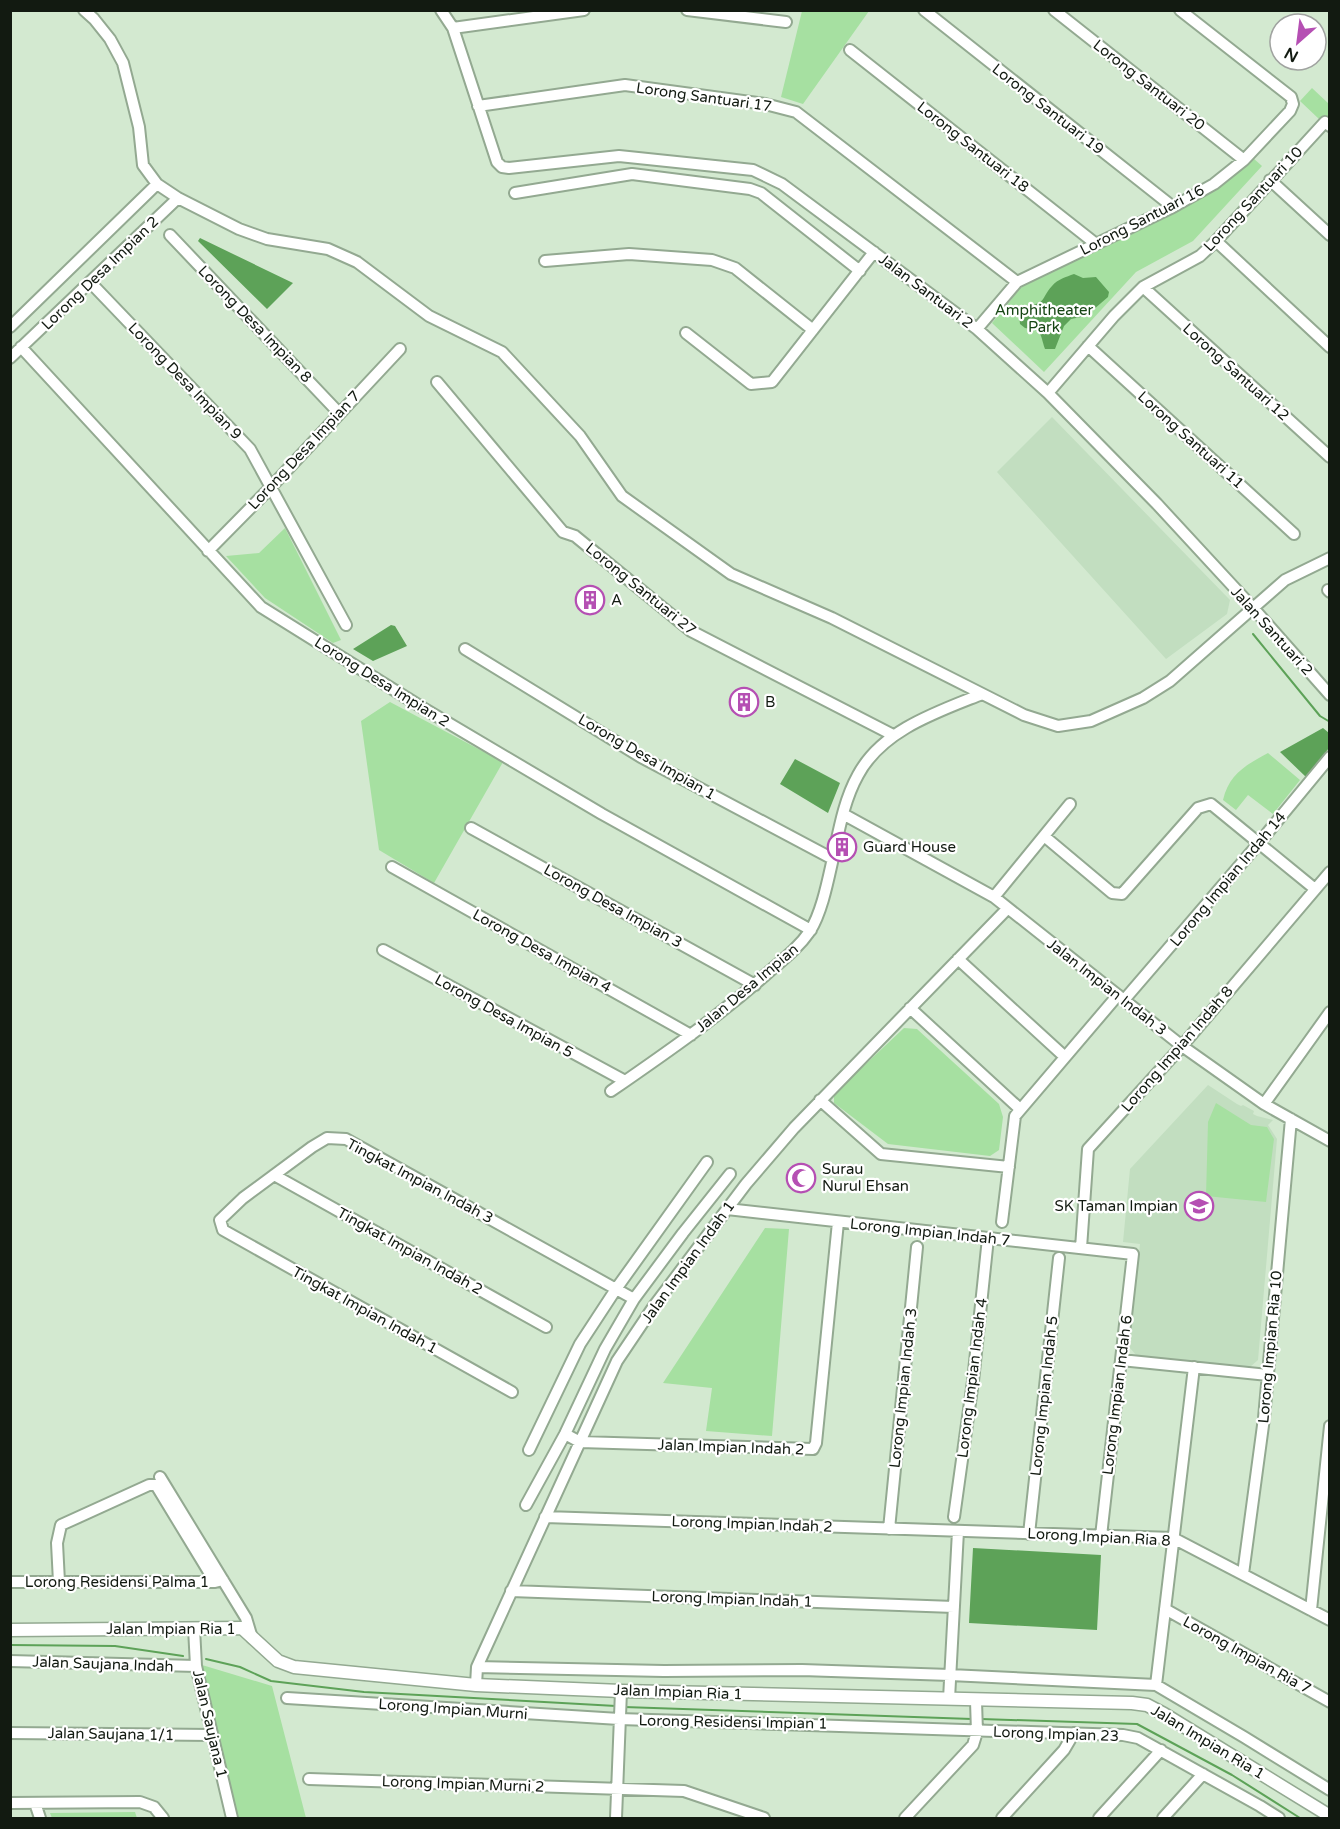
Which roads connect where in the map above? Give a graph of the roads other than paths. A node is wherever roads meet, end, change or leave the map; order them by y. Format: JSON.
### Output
{"nodes":[{"id":1,"x":84,"y":10,"type":"edge"},
{"id":2,"x":441,"y":10,"type":"edge"},
{"id":3,"x":584,"y":10,"type":"edge"},
{"id":4,"x":687,"y":10,"type":"edge"},
{"id":5,"x":924,"y":10,"type":"edge"},
{"id":6,"x":1054,"y":10,"type":"edge"},
{"id":7,"x":1180,"y":10,"type":"edge"},
{"id":8,"x":786,"y":22,"type":"dead end"},
{"id":9,"x":453,"y":28,"type":"junction"},
{"id":10,"x":850,"y":50,"type":"dead end"},
{"id":11,"x":478,"y":106,"type":"junction"},
{"id":12,"x":1327,"y":124,"type":"edge"},
{"id":13,"x":1244,"y":160,"type":"junction"},
{"id":14,"x":1270,"y":180,"type":"junction"},
{"id":15,"x":157,"y":184,"type":"junction"},
{"id":16,"x":515,"y":193,"type":"dead end"},
{"id":17,"x":178,"y":198,"type":"junction"},
{"id":18,"x":1173,"y":207,"type":"junction"},
{"id":19,"x":170,"y":235,"type":"dead end"},
{"id":20,"x":1329,"y":235,"type":"edge"},
{"id":21,"x":1216,"y":241,"type":"junction"},
{"id":22,"x":1096,"y":244,"type":"junction"},
{"id":23,"x":874,"y":252,"type":"junction"},
{"id":24,"x":545,"y":261,"type":"dead end"},
{"id":25,"x":860,"y":271,"type":"junction"},
{"id":26,"x":90,"y":282,"type":"junction"},
{"id":27,"x":1017,"y":282,"type":"junction"},
{"id":28,"x":1143,"y":287,"type":"junction"},
{"id":29,"x":10,"y":327,"type":"edge"},
{"id":30,"x":977,"y":329,"type":"junction"},
{"id":31,"x":813,"y":330,"type":"junction"},
{"id":32,"x":686,"y":333,"type":"dead end"},
{"id":33,"x":1088,"y":346,"type":"junction"},
{"id":34,"x":21,"y":347,"type":"junction"},
{"id":35,"x":1329,"y":347,"type":"edge"},
{"id":36,"x":400,"y":349,"type":"dead end"},
{"id":37,"x":10,"y":358,"type":"edge"},
{"id":38,"x":438,"y":382,"type":"dead end"},
{"id":39,"x":1048,"y":393,"type":"junction"},
{"id":40,"x":339,"y":413,"type":"junction"},
{"id":41,"x":1329,"y":457,"type":"edge"},
{"id":42,"x":272,"y":486,"type":"junction"},
{"id":43,"x":1294,"y":534,"type":"dead end"},
{"id":44,"x":208,"y":551,"type":"junction"},
{"id":45,"x":1329,"y":558,"type":"edge"},
{"id":46,"x":1254,"y":609,"type":"junction"},
{"id":47,"x":346,"y":625,"type":"dead end"},
{"id":48,"x":465,"y":648,"type":"dead end"},
{"id":49,"x":982,"y":694,"type":"junction"},
{"id":50,"x":1329,"y":695,"type":"edge"},
{"id":51,"x":893,"y":735,"type":"junction"},
{"id":52,"x":1329,"y":757,"type":"edge"},
{"id":53,"x":1070,"y":804,"type":"dead end"},
{"id":54,"x":843,"y":814,"type":"junction"},
{"id":55,"x":471,"y":828,"type":"dead end"},
{"id":56,"x":1044,"y":836,"type":"junction"},
{"id":57,"x":1259,"y":843,"type":"junction"},
{"id":58,"x":832,"y":859,"type":"junction"},
{"id":59,"x":393,"y":867,"type":"dead end"},
{"id":60,"x":1329,"y":872,"type":"edge"},
{"id":61,"x":1315,"y":890,"type":"junction"},
{"id":62,"x":994,"y":897,"type":"junction"},
{"id":63,"x":1008,"y":908,"type":"junction"},
{"id":64,"x":811,"y":930,"type":"junction"},
{"id":65,"x":384,"y":950,"type":"dead end"},
{"id":66,"x":958,"y":959,"type":"junction"},
{"id":67,"x":754,"y":985,"type":"junction"},
{"id":68,"x":1121,"y":998,"type":"junction"},
{"id":69,"x":910,"y":1008,"type":"junction"},
{"id":70,"x":1329,"y":1012,"type":"edge"},
{"id":71,"x":691,"y":1035,"type":"junction"},
{"id":72,"x":1182,"y":1046,"type":"junction"},
{"id":73,"x":1065,"y":1057,"type":"junction"},
{"id":74,"x":625,"y":1081,"type":"junction"},
{"id":75,"x":611,"y":1091,"type":"dead end"},
{"id":76,"x":820,"y":1100,"type":"junction"},
{"id":77,"x":1264,"y":1104,"type":"junction"},
{"id":78,"x":1020,"y":1109,"type":"junction"},
{"id":79,"x":1291,"y":1119,"type":"junction"},
{"id":80,"x":1328,"y":1138,"type":"edge"},
{"id":81,"x":707,"y":1162,"type":"dead end"},
{"id":82,"x":1009,"y":1167,"type":"junction"},
{"id":83,"x":730,"y":1174,"type":"dead end"},
{"id":84,"x":274,"y":1175,"type":"junction"},
{"id":85,"x":727,"y":1209,"type":"junction"},
{"id":86,"x":838,"y":1222,"type":"junction"},
{"id":87,"x":1002,"y":1222,"type":"dead end"},
{"id":88,"x":220,"y":1226,"type":"joint"},
{"id":89,"x":988,"y":1238,"type":"junction"},
{"id":90,"x":917,"y":1247,"type":"dead end"},
{"id":91,"x":1081,"y":1248,"type":"junction"},
{"id":92,"x":1133,"y":1254,"type":"joint"},
{"id":93,"x":1059,"y":1258,"type":"dead end"},
{"id":94,"x":616,"y":1289,"type":"junction"},
{"id":95,"x":634,"y":1299,"type":"junction"},
{"id":96,"x":546,"y":1326,"type":"dead end"},
{"id":97,"x":1121,"y":1360,"type":"junction"},
{"id":98,"x":1194,"y":1367,"type":"junction"},
{"id":99,"x":1268,"y":1375,"type":"junction"},
{"id":100,"x":512,"y":1392,"type":"dead end"},
{"id":101,"x":1329,"y":1426,"type":"edge"},
{"id":102,"x":565,"y":1434,"type":"junction"},
{"id":103,"x":580,"y":1442,"type":"junction"},
{"id":104,"x":529,"y":1450,"type":"dead end"},
{"id":105,"x":160,"y":1477,"type":"dead end"},
{"id":106,"x":526,"y":1505,"type":"dead end"},
{"id":107,"x":954,"y":1517,"type":"dead end"},
{"id":108,"x":545,"y":1518,"type":"junction"},
{"id":109,"x":889,"y":1529,"type":"junction"},
{"id":110,"x":958,"y":1531,"type":"junction"},
{"id":111,"x":1029,"y":1534,"type":"junction"},
{"id":112,"x":1101,"y":1536,"type":"junction"},
{"id":113,"x":1173,"y":1538,"type":"junction"},
{"id":114,"x":1243,"y":1574,"type":"junction"},
{"id":115,"x":219,"y":1581,"type":"junction"},
{"id":116,"x":10,"y":1582,"type":"edge"},
{"id":117,"x":59,"y":1582,"type":"junction"},
{"id":118,"x":511,"y":1592,"type":"junction"},
{"id":119,"x":954,"y":1607,"type":"junction"},
{"id":120,"x":1166,"y":1609,"type":"junction"},
{"id":121,"x":1311,"y":1610,"type":"junction"},
{"id":122,"x":1329,"y":1620,"type":"edge"},
{"id":123,"x":194,"y":1628,"type":"junction"},
{"id":124,"x":10,"y":1630,"type":"edge"},
{"id":125,"x":252,"y":1638,"type":"junction"},
{"id":126,"x":10,"y":1661,"type":"edge"},
{"id":127,"x":196,"y":1666,"type":"junction"},
{"id":128,"x":477,"y":1667,"type":"junction"},
{"id":129,"x":950,"y":1675,"type":"junction"},
{"id":130,"x":476,"y":1685,"type":"junction"},
{"id":131,"x":1156,"y":1685,"type":"junction"},
{"id":132,"x":621,"y":1696,"type":"junction"},
{"id":133,"x":286,"y":1698,"type":"dead end"},
{"id":134,"x":949,"y":1699,"type":"junction"},
{"id":135,"x":1329,"y":1702,"type":"edge"},
{"id":136,"x":620,"y":1716,"type":"junction"},
{"id":137,"x":976,"y":1716,"type":"junction"},
{"id":138,"x":848,"y":1725,"type":"joint"},
{"id":139,"x":10,"y":1733,"type":"edge"},
{"id":140,"x":1074,"y":1734,"type":"junction"},
{"id":141,"x":212,"y":1735,"type":"junction"},
{"id":142,"x":1161,"y":1750,"type":"junction"},
{"id":143,"x":1203,"y":1774,"type":"junction"},
{"id":144,"x":309,"y":1779,"type":"dead end"},
{"id":145,"x":617,"y":1789,"type":"junction"},
{"id":146,"x":1329,"y":1790,"type":"edge"},
{"id":147,"x":10,"y":1803,"type":"edge"},
{"id":148,"x":35,"y":1803,"type":"junction"},
{"id":149,"x":1329,"y":1816,"type":"edge"},
{"id":150,"x":40,"y":1818,"type":"edge"},
{"id":151,"x":163,"y":1818,"type":"edge"},
{"id":152,"x":232,"y":1818,"type":"edge"},
{"id":153,"x":616,"y":1818,"type":"edge"},
{"id":154,"x":764,"y":1818,"type":"edge"},
{"id":155,"x":905,"y":1818,"type":"edge"},
{"id":156,"x":1002,"y":1818,"type":"edge"},
{"id":157,"x":1099,"y":1818,"type":"edge"},
{"id":158,"x":1163,"y":1818,"type":"edge"},
{"id":159,"x":1279,"y":1818,"type":"edge"}],
"edges":[{"from":1,"to":15,"type":"street"},
{"from":2,"to":9,"type":"street"},
{"from":3,"to":9,"type":"street"},
{"from":4,"to":8,"type":"street"},
{"from":5,"to":18,"type":"street","name":"Lorong Santuari 19"},
{"from":6,"to":13,"type":"street","name":"Lorong Santuari 20"},
{"from":7,"to":13,"type":"street","name":"Lorong Santuari 16"},
{"from":9,"to":11,"type":"street"},
{"from":10,"to":22,"type":"street","name":"Lorong Santuari 18"},
{"from":11,"to":23,"type":"street","name":"Jalan Santuari 2"},
{"from":11,"to":27,"type":"street","name":"Lorong Santuari 17"},
{"from":12,"to":14,"type":"street","name":"Lorong Santuari 10"},
{"from":13,"to":18,"type":"street","name":"Lorong Santuari 16"},
{"from":14,"to":20,"type":"street"},
{"from":14,"to":21,"type":"street","name":"Lorong Santuari 10"},
{"from":15,"to":17,"type":"street"},
{"from":15,"to":29,"type":"street"},
{"from":16,"to":25,"type":"street"},
{"from":17,"to":26,"type":"street","name":"Lorong Desa Impian 2"},
{"from":17,"to":49,"type":"street"},
{"from":18,"to":22,"type":"street","name":"Lorong Santuari 16"},
{"from":19,"to":40,"type":"street","name":"Lorong Desa Impian 8"},
{"from":21,"to":28,"type":"street","name":"Lorong Santuari 10"},
{"from":21,"to":35,"type":"street"},
{"from":22,"to":27,"type":"street","name":"Lorong Santuari 16"},
{"from":23,"to":25,"type":"street"},
{"from":23,"to":30,"type":"street","name":"Jalan Santuari 2"},
{"from":24,"to":31,"type":"street"},
{"from":25,"to":31,"type":"street"},
{"from":26,"to":34,"type":"street","name":"Lorong Desa Impian 2"},
{"from":26,"to":42,"type":"street","name":"Lorong Desa Impian 9"},
{"from":27,"to":30,"type":"street","name":"Lorong Santuari 16"},
{"from":28,"to":33,"type":"street","name":"Lorong Santuari 10"},
{"from":28,"to":41,"type":"street","name":"Lorong Santuari 12"},
{"from":30,"to":39,"type":"street","name":"Jalan Santuari 2"},
{"from":31,"to":32,"type":"street"},
{"from":33,"to":39,"type":"street","name":"Lorong Santuari 10"},
{"from":33,"to":43,"type":"street","name":"Lorong Santuari 11"},
{"from":34,"to":37,"type":"street","name":"Lorong Desa Impian 2"},
{"from":34,"to":44,"type":"street","name":"Lorong Desa Impian 2"},
{"from":36,"to":40,"type":"street","name":"Lorong Desa Impian 7"},
{"from":38,"to":51,"type":"street","name":"Lorong Santuari 27"},
{"from":39,"to":46,"type":"street","name":"Jalan Santuari 2"},
{"from":40,"to":42,"type":"street","name":"Lorong Desa Impian 7"},
{"from":42,"to":44,"type":"street","name":"Lorong Desa Impian 7"},
{"from":42,"to":47,"type":"street","name":"Lorong Desa Impian 9"},
{"from":44,"to":64,"type":"street","name":"Lorong Desa Impian 2"},
{"from":45,"to":46,"type":"street"},
{"from":46,"to":49,"type":"street"},
{"from":46,"to":50,"type":"street","name":"Jalan Santuari 2"},
{"from":48,"to":58,"type":"street","name":"Lorong Desa Impian 1"},
{"from":49,"to":51,"type":"street"},
{"from":51,"to":54,"type":"street","name":"Jalan Desa Impian"},
{"from":52,"to":57,"type":"street","name":"Lorong Impian Indah 14"},
{"from":53,"to":56,"type":"street"},
{"from":54,"to":58,"type":"street","name":"Jalan Desa Impian"},
{"from":54,"to":62,"type":"street","name":"Jalan Impian Indah 3"},
{"from":55,"to":67,"type":"street","name":"Lorong Desa Impian 3"},
{"from":56,"to":57,"type":"street"},
{"from":56,"to":62,"type":"street"},
{"from":57,"to":61,"type":"street"},
{"from":57,"to":68,"type":"street","name":"Lorong Impian Indah 14"},
{"from":58,"to":64,"type":"street","name":"Jalan Desa Impian"},
{"from":59,"to":71,"type":"street","name":"Lorong Desa Impian 4"},
{"from":60,"to":61,"type":"street","name":"Lorong Impian Indah 8"},
{"from":61,"to":72,"type":"street","name":"Lorong Impian Indah 8"},
{"from":62,"to":63,"type":"street","name":"Jalan Impian Indah 3"},
{"from":63,"to":66,"type":"street","name":"Jalan Impian Indah 1"},
{"from":63,"to":68,"type":"street","name":"Jalan Impian Indah 3"},
{"from":64,"to":67,"type":"street","name":"Jalan Desa Impian"},
{"from":65,"to":74,"type":"street","name":"Lorong Desa Impian 5"},
{"from":66,"to":69,"type":"street","name":"Jalan Impian Indah 1"},
{"from":66,"to":73,"type":"street"},
{"from":67,"to":71,"type":"street","name":"Jalan Desa Impian"},
{"from":68,"to":72,"type":"street","name":"Jalan Impian Indah 3"},
{"from":68,"to":73,"type":"street","name":"Lorong Impian Indah 14"},
{"from":69,"to":76,"type":"street","name":"Jalan Impian Indah 1"},
{"from":69,"to":78,"type":"street"},
{"from":70,"to":77,"type":"street"},
{"from":71,"to":74,"type":"street","name":"Jalan Desa Impian"},
{"from":72,"to":77,"type":"street","name":"Jalan Impian Indah 3"},
{"from":72,"to":91,"type":"street","name":"Lorong Impian Indah 8"},
{"from":73,"to":78,"type":"street","name":"Lorong Impian Indah 14"},
{"from":74,"to":75,"type":"street","name":"Jalan Desa Impian"},
{"from":76,"to":82,"type":"street"},
{"from":76,"to":85,"type":"street","name":"Jalan Impian Indah 1"},
{"from":77,"to":79,"type":"street","name":"Jalan Impian Indah 3"},
{"from":78,"to":82,"type":"street"},
{"from":79,"to":80,"type":"street","name":"Jalan Impian Indah 3"},
{"from":79,"to":99,"type":"street","name":"Lorong Impian Ria 10"},
{"from":81,"to":94,"type":"street"},
{"from":82,"to":87,"type":"street"},
{"from":83,"to":95,"type":"street","name":"Jalan Impian Indah 1"},
{"from":84,"to":88,"type":"street","name":"Tingkat Impian Indah 3"},
{"from":84,"to":94,"type":"street","name":"Tingkat Impian Indah 3"},
{"from":84,"to":96,"type":"street","name":"Tingkat Impian Indah 2"},
{"from":85,"to":86,"type":"street","name":"Lorong Impian Indah 7"},
{"from":85,"to":103,"type":"street","name":"Jalan Impian Indah 1"},
{"from":86,"to":89,"type":"street","name":"Lorong Impian Indah 7"},
{"from":86,"to":103,"type":"street","name":"Jalan Impian Indah 2"},
{"from":88,"to":100,"type":"street","name":"Tingkat Impian Indah 1"},
{"from":89,"to":91,"type":"street","name":"Lorong Impian Indah 7"},
{"from":89,"to":107,"type":"street","name":"Lorong Impian Indah 4"},
{"from":90,"to":109,"type":"street","name":"Lorong Impian Indah 3"},
{"from":91,"to":92,"type":"street","name":"Lorong Impian Indah 7"},
{"from":92,"to":97,"type":"street","name":"Lorong Impian Indah 6"},
{"from":93,"to":111,"type":"street","name":"Lorong Impian Indah 5"},
{"from":94,"to":95,"type":"street","name":"Tingkat Impian Indah 3"},
{"from":94,"to":104,"type":"street"},
{"from":95,"to":102,"type":"street","name":"Jalan Impian Indah 1"},
{"from":97,"to":98,"type":"street"},
{"from":97,"to":112,"type":"street","name":"Lorong Impian Indah 6"},
{"from":98,"to":99,"type":"street"},
{"from":98,"to":113,"type":"street"},
{"from":99,"to":114,"type":"street","name":"Lorong Impian Ria 10"},
{"from":101,"to":121,"type":"street"},
{"from":102,"to":103,"type":"street","name":"Jalan Impian Indah 2"},
{"from":102,"to":106,"type":"street","name":"Jalan Impian Indah 1"},
{"from":103,"to":108,"type":"street","name":"Jalan Impian Indah 1"},
{"from":105,"to":115,"type":"street"},
{"from":108,"to":109,"type":"street","name":"Lorong Impian Indah 2"},
{"from":108,"to":118,"type":"street","name":"Jalan Impian Indah 1"},
{"from":109,"to":110,"type":"street","name":"Lorong Impian Indah 2"},
{"from":110,"to":111,"type":"street","name":"Lorong Impian Ria 8"},
{"from":110,"to":119,"type":"street"},
{"from":111,"to":112,"type":"street","name":"Lorong Impian Ria 8"},
{"from":112,"to":113,"type":"street","name":"Lorong Impian Ria 8"},
{"from":113,"to":114,"type":"street","name":"Lorong Impian Ria 8"},
{"from":113,"to":120,"type":"street"},
{"from":114,"to":121,"type":"street","name":"Lorong Impian Ria 8"},
{"from":115,"to":117,"type":"street","name":"Lorong Residensi Palma 1"},
{"from":115,"to":117,"type":"street"},
{"from":115,"to":125,"type":"street"},
{"from":116,"to":117,"type":"street","name":"Lorong Residensi Palma 1"},
{"from":118,"to":119,"type":"street","name":"Lorong Impian Indah 1"},
{"from":118,"to":128,"type":"street","name":"Jalan Impian Indah 1"},
{"from":119,"to":129,"type":"street"},
{"from":120,"to":131,"type":"street"},
{"from":120,"to":135,"type":"street","name":"Lorong Impian Ria 7"},
{"from":121,"to":122,"type":"street","name":"Lorong Impian Ria 8"},
{"from":123,"to":124,"type":"street","name":"Jalan Impian Ria 1"},
{"from":123,"to":125,"type":"street","name":"Jalan Impian Ria 1"},
{"from":123,"to":127,"type":"street","name":"Jalan Saujana 1"},
{"from":125,"to":130,"type":"street","name":"Jalan Impian Ria 1"},
{"from":126,"to":127,"type":"street","name":"Jalan Saujana Indah"},
{"from":127,"to":141,"type":"street","name":"Jalan Saujana 1"},
{"from":128,"to":129,"type":"street","name":"Jalan Impian Ria 1"},
{"from":128,"to":130,"type":"street","name":"Jalan Impian Indah 1"},
{"from":129,"to":131,"type":"street","name":"Jalan Impian Ria 1"},
{"from":129,"to":134,"type":"street"},
{"from":130,"to":132,"type":"street","name":"Jalan Impian Ria 1"},
{"from":131,"to":146,"type":"street","name":"Jalan Impian Ria 1"},
{"from":132,"to":134,"type":"street","name":"Jalan Impian Ria 1"},
{"from":132,"to":136,"type":"street"},
{"from":133,"to":136,"type":"street","name":"Lorong Impian Murni"},
{"from":134,"to":137,"type":"street","name":"Jalan Impian Ria 1"},
{"from":136,"to":138,"type":"street","name":"Lorong Residensi Impian 1"},
{"from":136,"to":145,"type":"street"},
{"from":137,"to":138,"type":"street","name":"Lorong Impian 23"},
{"from":137,"to":140,"type":"street","name":"Lorong Impian 23"},
{"from":137,"to":149,"type":"street","name":"Jalan Impian Ria 1"},
{"from":137,"to":155,"type":"street"},
{"from":139,"to":141,"type":"street","name":"Jalan Saujana 1/1"},
{"from":140,"to":142,"type":"street","name":"Lorong Impian 23"},
{"from":140,"to":156,"type":"street"},
{"from":141,"to":152,"type":"street","name":"Jalan Saujana 1"},
{"from":142,"to":143,"type":"street","name":"Lorong Impian 23"},
{"from":142,"to":157,"type":"street"},
{"from":143,"to":158,"type":"street"},
{"from":143,"to":159,"type":"street","name":"Lorong Impian 23"},
{"from":144,"to":145,"type":"street","name":"Lorong Impian Murni 2"},
{"from":145,"to":153,"type":"street"},
{"from":145,"to":154,"type":"street","name":"Lorong Impian Murni 2"},
{"from":147,"to":148,"type":"street"},
{"from":148,"to":150,"type":"street"},
{"from":148,"to":151,"type":"street"}]}
